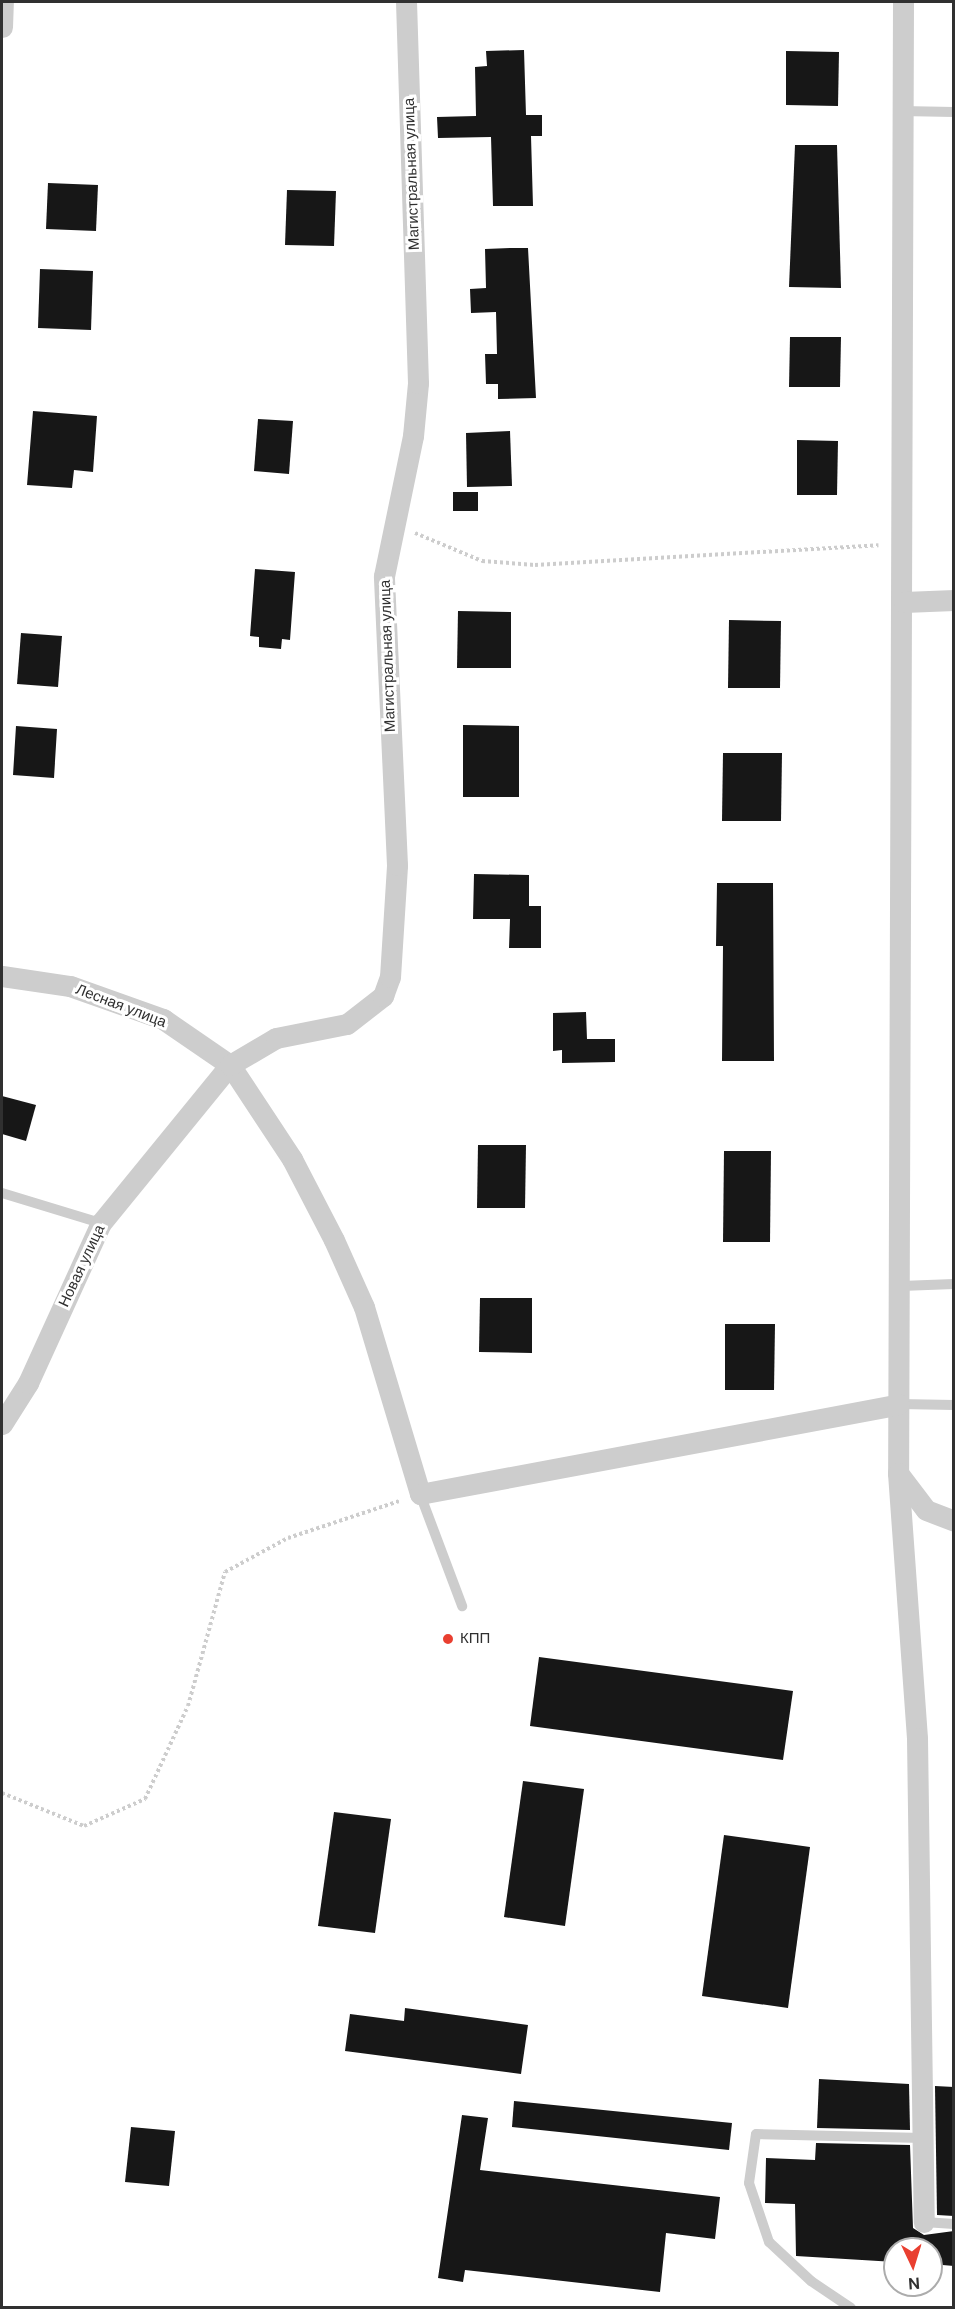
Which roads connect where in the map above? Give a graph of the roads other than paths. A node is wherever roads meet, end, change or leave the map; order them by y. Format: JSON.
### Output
{"nodes":[{"id":1,"x":3,"y":2,"type":"edge"},
{"id":2,"x":406,"y":2,"type":"edge"},
{"id":3,"x":903,"y":2,"type":"edge"},
{"id":4,"x":2,"y":27,"type":"edge"},
{"id":5,"x":901,"y":111,"type":"junction"},
{"id":6,"x":954,"y":112,"type":"edge"},
{"id":7,"x":954,"y":600,"type":"edge"},
{"id":8,"x":904,"y":602,"type":"junction"},
{"id":9,"x":2,"y":976,"type":"edge"},
{"id":10,"x":230,"y":1065,"type":"junction"},
{"id":11,"x":2,"y":1193,"type":"edge"},
{"id":12,"x":101,"y":1223,"type":"junction"},
{"id":13,"x":954,"y":1284,"type":"edge"},
{"id":14,"x":901,"y":1286,"type":"junction"},
{"id":15,"x":899,"y":1404,"type":"junction"},
{"id":16,"x":954,"y":1405,"type":"edge"},
{"id":17,"x":2,"y":1424,"type":"edge"},
{"id":18,"x":898,"y":1473,"type":"junction"},
{"id":19,"x":420,"y":1494,"type":"junction"},
{"id":20,"x":954,"y":1521,"type":"edge"},
{"id":21,"x":462,"y":1606,"type":"dead end"},
{"id":22,"x":923,"y":2138,"type":"junction"},
{"id":23,"x":924,"y":2222,"type":"joint"},
{"id":24,"x":954,"y":2224,"type":"edge"},
{"id":25,"x":851,"y":2307,"type":"edge"}],
"edges":[{"from":1,"to":4,"type":"street"},
{"from":2,"to":10,"type":"street","name":"Магистральная улица"},
{"from":3,"to":5,"type":"street"},
{"from":5,"to":6,"type":"lane"},
{"from":5,"to":8,"type":"street"},
{"from":7,"to":8,"type":"street"},
{"from":8,"to":14,"type":"street"},
{"from":9,"to":10,"type":"street","name":"Лесная улица"},
{"from":10,"to":12,"type":"street","name":"Новая улица"},
{"from":10,"to":19,"type":"street"},
{"from":11,"to":12,"type":"lane"},
{"from":12,"to":17,"type":"street","name":"Новая улица"},
{"from":13,"to":14,"type":"lane"},
{"from":14,"to":15,"type":"street"},
{"from":15,"to":16,"type":"lane"},
{"from":15,"to":18,"type":"street"},
{"from":15,"to":19,"type":"street"},
{"from":18,"to":20,"type":"street"},
{"from":18,"to":22,"type":"street"},
{"from":19,"to":21,"type":"lane"},
{"from":22,"to":23,"type":"street"},
{"from":22,"to":25,"type":"lane"},
{"from":23,"to":24,"type":"lane"}]}
